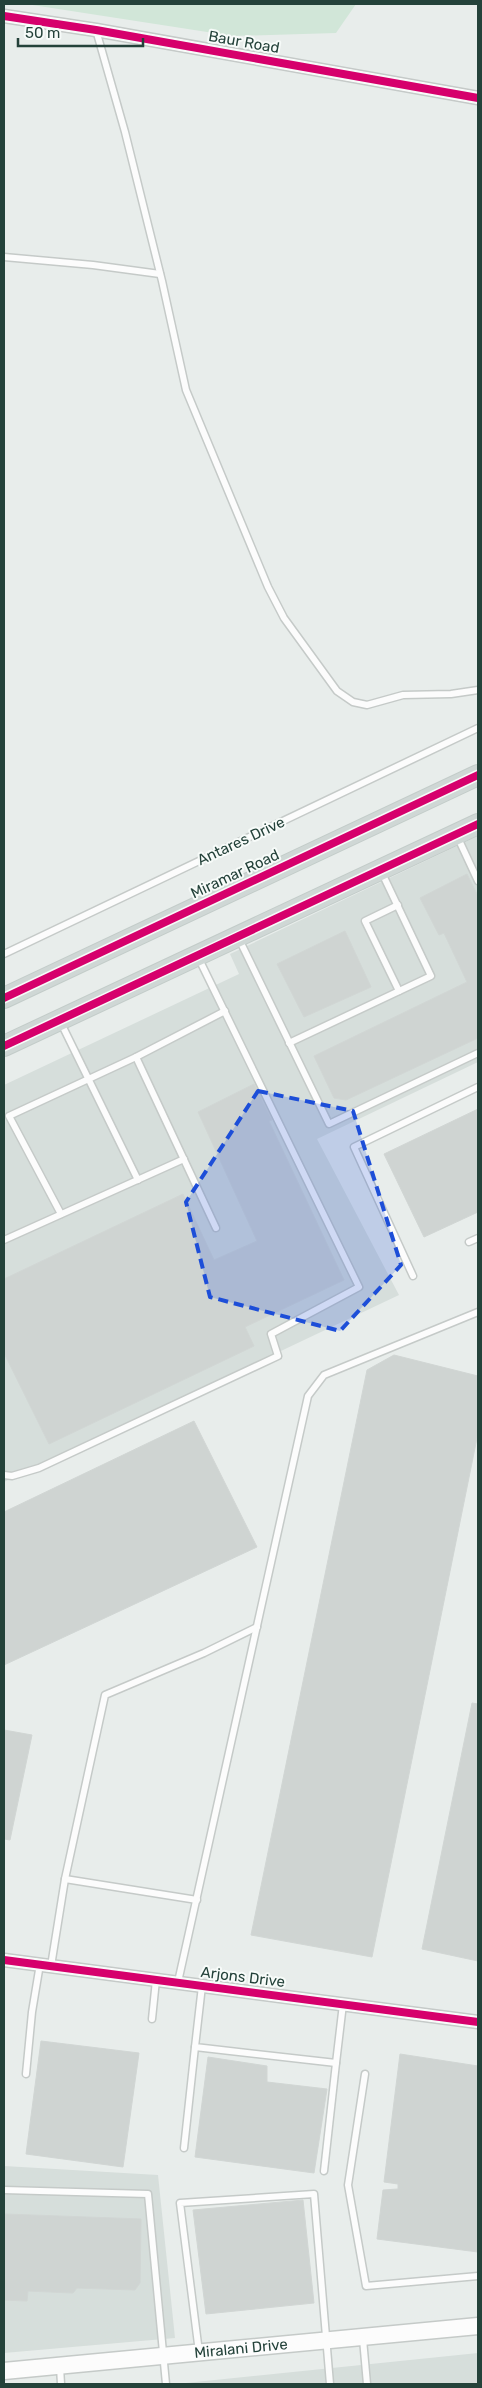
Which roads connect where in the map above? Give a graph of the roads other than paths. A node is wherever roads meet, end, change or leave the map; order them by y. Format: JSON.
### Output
{"nodes":[{"id":1,"x":4,"y":16,"type":"edge"},
{"id":2,"x":96,"y":30,"type":"junction"},
{"id":3,"x":478,"y":98,"type":"edge"},
{"id":4,"x":4,"y":256,"type":"edge"},
{"id":5,"x":160,"y":274,"type":"junction"},
{"id":6,"x":478,"y":690,"type":"edge"},
{"id":7,"x":478,"y":728,"type":"edge"},
{"id":8,"x":478,"y":775,"type":"edge"},
{"id":9,"x":478,"y":824,"type":"edge"},
{"id":10,"x":456,"y":834,"type":"junction"},
{"id":11,"x":381,"y":869,"type":"junction"},
{"id":12,"x":478,"y":881,"type":"edge"},
{"id":13,"x":398,"y":905,"type":"junction"},
{"id":14,"x":238,"y":936,"type":"junction"},
{"id":15,"x":4,"y":954,"type":"edge"},
{"id":16,"x":197,"y":955,"type":"junction"},
{"id":17,"x":398,"y":991,"type":"junction"},
{"id":18,"x":4,"y":998,"type":"edge"},
{"id":19,"x":225,"y":1011,"type":"junction"},
{"id":20,"x":60,"y":1020,"type":"junction"},
{"id":21,"x":289,"y":1042,"type":"junction"},
{"id":22,"x":4,"y":1046,"type":"edge"},
{"id":23,"x":478,"y":1052,"type":"edge"},
{"id":24,"x":136,"y":1057,"type":"junction"},
{"id":25,"x":88,"y":1078,"type":"junction"},
{"id":26,"x":478,"y":1087,"type":"edge"},
{"id":27,"x":184,"y":1159,"type":"junction"},
{"id":28,"x":138,"y":1180,"type":"junction"},
{"id":29,"x":61,"y":1214,"type":"junction"},
{"id":30,"x":216,"y":1228,"type":"dead end"},
{"id":31,"x":478,"y":1238,"type":"edge"},
{"id":32,"x":4,"y":1240,"type":"edge"},
{"id":33,"x":469,"y":1242,"type":"dead end"},
{"id":34,"x":413,"y":1276,"type":"dead end"},
{"id":35,"x":478,"y":1312,"type":"edge"},
{"id":36,"x":4,"y":1475,"type":"edge"},
{"id":37,"x":257,"y":1627,"type":"junction"},
{"id":38,"x":65,"y":1879,"type":"junction"},
{"id":39,"x":197,"y":1900,"type":"junction"},
{"id":40,"x":4,"y":1960,"type":"edge"},
{"id":41,"x":46,"y":1965,"type":"junction"},
{"id":42,"x":156,"y":1980,"type":"junction"},
{"id":43,"x":178,"y":1982,"type":"junction"},
{"id":44,"x":202,"y":1986,"type":"junction"},
{"id":45,"x":343,"y":2004,"type":"junction"},
{"id":46,"x":152,"y":2019,"type":"dead end"},
{"id":47,"x":478,"y":2022,"type":"edge"},
{"id":48,"x":195,"y":2047,"type":"junction"},
{"id":49,"x":336,"y":2063,"type":"junction"},
{"id":50,"x":26,"y":2074,"type":"dead end"},
{"id":51,"x":365,"y":2074,"type":"dead end"},
{"id":52,"x":184,"y":2148,"type":"dead end"},
{"id":53,"x":324,"y":2171,"type":"dead end"},
{"id":54,"x":4,"y":2190,"type":"edge"},
{"id":55,"x":478,"y":2276,"type":"edge"},
{"id":56,"x":478,"y":2326,"type":"edge"},
{"id":57,"x":362,"y":2337,"type":"junction"},
{"id":58,"x":326,"y":2341,"type":"junction"},
{"id":59,"x":199,"y":2353,"type":"junction"},
{"id":60,"x":164,"y":2356,"type":"junction"},
{"id":61,"x":60,"y":2366,"type":"junction"},
{"id":62,"x":4,"y":2371,"type":"edge"},
{"id":63,"x":61,"y":2384,"type":"edge"},
{"id":64,"x":166,"y":2384,"type":"edge"},
{"id":65,"x":330,"y":2384,"type":"edge"},
{"id":66,"x":367,"y":2384,"type":"edge"}],
"edges":[{"from":1,"to":2,"type":"street","name":"Baur Road"},
{"from":2,"to":3,"type":"street","name":"Baur Road"},
{"from":2,"to":5,"type":"lane"},
{"from":4,"to":5,"type":"lane"},
{"from":5,"to":6,"type":"lane"},
{"from":7,"to":15,"type":"lane","name":"Antares Drive"},
{"from":8,"to":18,"type":"main road","name":"Miramar Road"},
{"from":9,"to":10,"type":"main road"},
{"from":10,"to":11,"type":"main road"},
{"from":10,"to":12,"type":"lane"},
{"from":11,"to":13,"type":"lane"},
{"from":11,"to":14,"type":"main road"},
{"from":13,"to":17,"type":"lane"},
{"from":13,"to":17,"type":"lane"},
{"from":14,"to":16,"type":"main road"},
{"from":14,"to":21,"type":"lane"},
{"from":16,"to":19,"type":"lane"},
{"from":16,"to":20,"type":"main road"},
{"from":17,"to":21,"type":"lane"},
{"from":19,"to":24,"type":"lane"},
{"from":19,"to":36,"type":"lane"},
{"from":20,"to":22,"type":"main road"},
{"from":20,"to":25,"type":"lane"},
{"from":21,"to":23,"type":"lane"},
{"from":24,"to":25,"type":"lane"},
{"from":24,"to":27,"type":"lane"},
{"from":25,"to":28,"type":"lane"},
{"from":25,"to":29,"type":"lane"},
{"from":26,"to":34,"type":"lane"},
{"from":27,"to":28,"type":"lane"},
{"from":27,"to":30,"type":"lane"},
{"from":28,"to":29,"type":"lane"},
{"from":29,"to":32,"type":"lane"},
{"from":31,"to":33,"type":"lane"},
{"from":35,"to":37,"type":"lane"},
{"from":37,"to":38,"type":"lane"},
{"from":37,"to":39,"type":"lane"},
{"from":38,"to":39,"type":"lane"},
{"from":38,"to":41,"type":"lane"},
{"from":39,"to":43,"type":"lane"},
{"from":40,"to":41,"type":"street","name":"Arjons Drive"},
{"from":41,"to":42,"type":"street","name":"Arjons Drive"},
{"from":41,"to":50,"type":"lane"},
{"from":42,"to":43,"type":"street","name":"Arjons Drive"},
{"from":42,"to":46,"type":"lane"},
{"from":43,"to":44,"type":"street","name":"Arjons Drive"},
{"from":44,"to":45,"type":"street","name":"Arjons Drive"},
{"from":44,"to":48,"type":"lane"},
{"from":45,"to":47,"type":"street","name":"Arjons Drive"},
{"from":45,"to":49,"type":"lane"},
{"from":48,"to":49,"type":"lane"},
{"from":48,"to":52,"type":"lane"},
{"from":49,"to":53,"type":"lane"},
{"from":51,"to":55,"type":"lane"},
{"from":54,"to":60,"type":"lane"},
{"from":56,"to":57,"type":"street","name":"Miralani Drive"},
{"from":57,"to":58,"type":"street","name":"Miralani Drive"},
{"from":57,"to":66,"type":"lane"},
{"from":58,"to":59,"type":"street","name":"Miralani Drive"},
{"from":58,"to":59,"type":"lane"},
{"from":58,"to":65,"type":"lane"},
{"from":59,"to":60,"type":"street","name":"Miralani Drive"},
{"from":60,"to":61,"type":"street","name":"Miralani Drive"},
{"from":60,"to":64,"type":"lane"},
{"from":61,"to":62,"type":"street","name":"Miralani Drive"},
{"from":61,"to":63,"type":"lane"}]}
